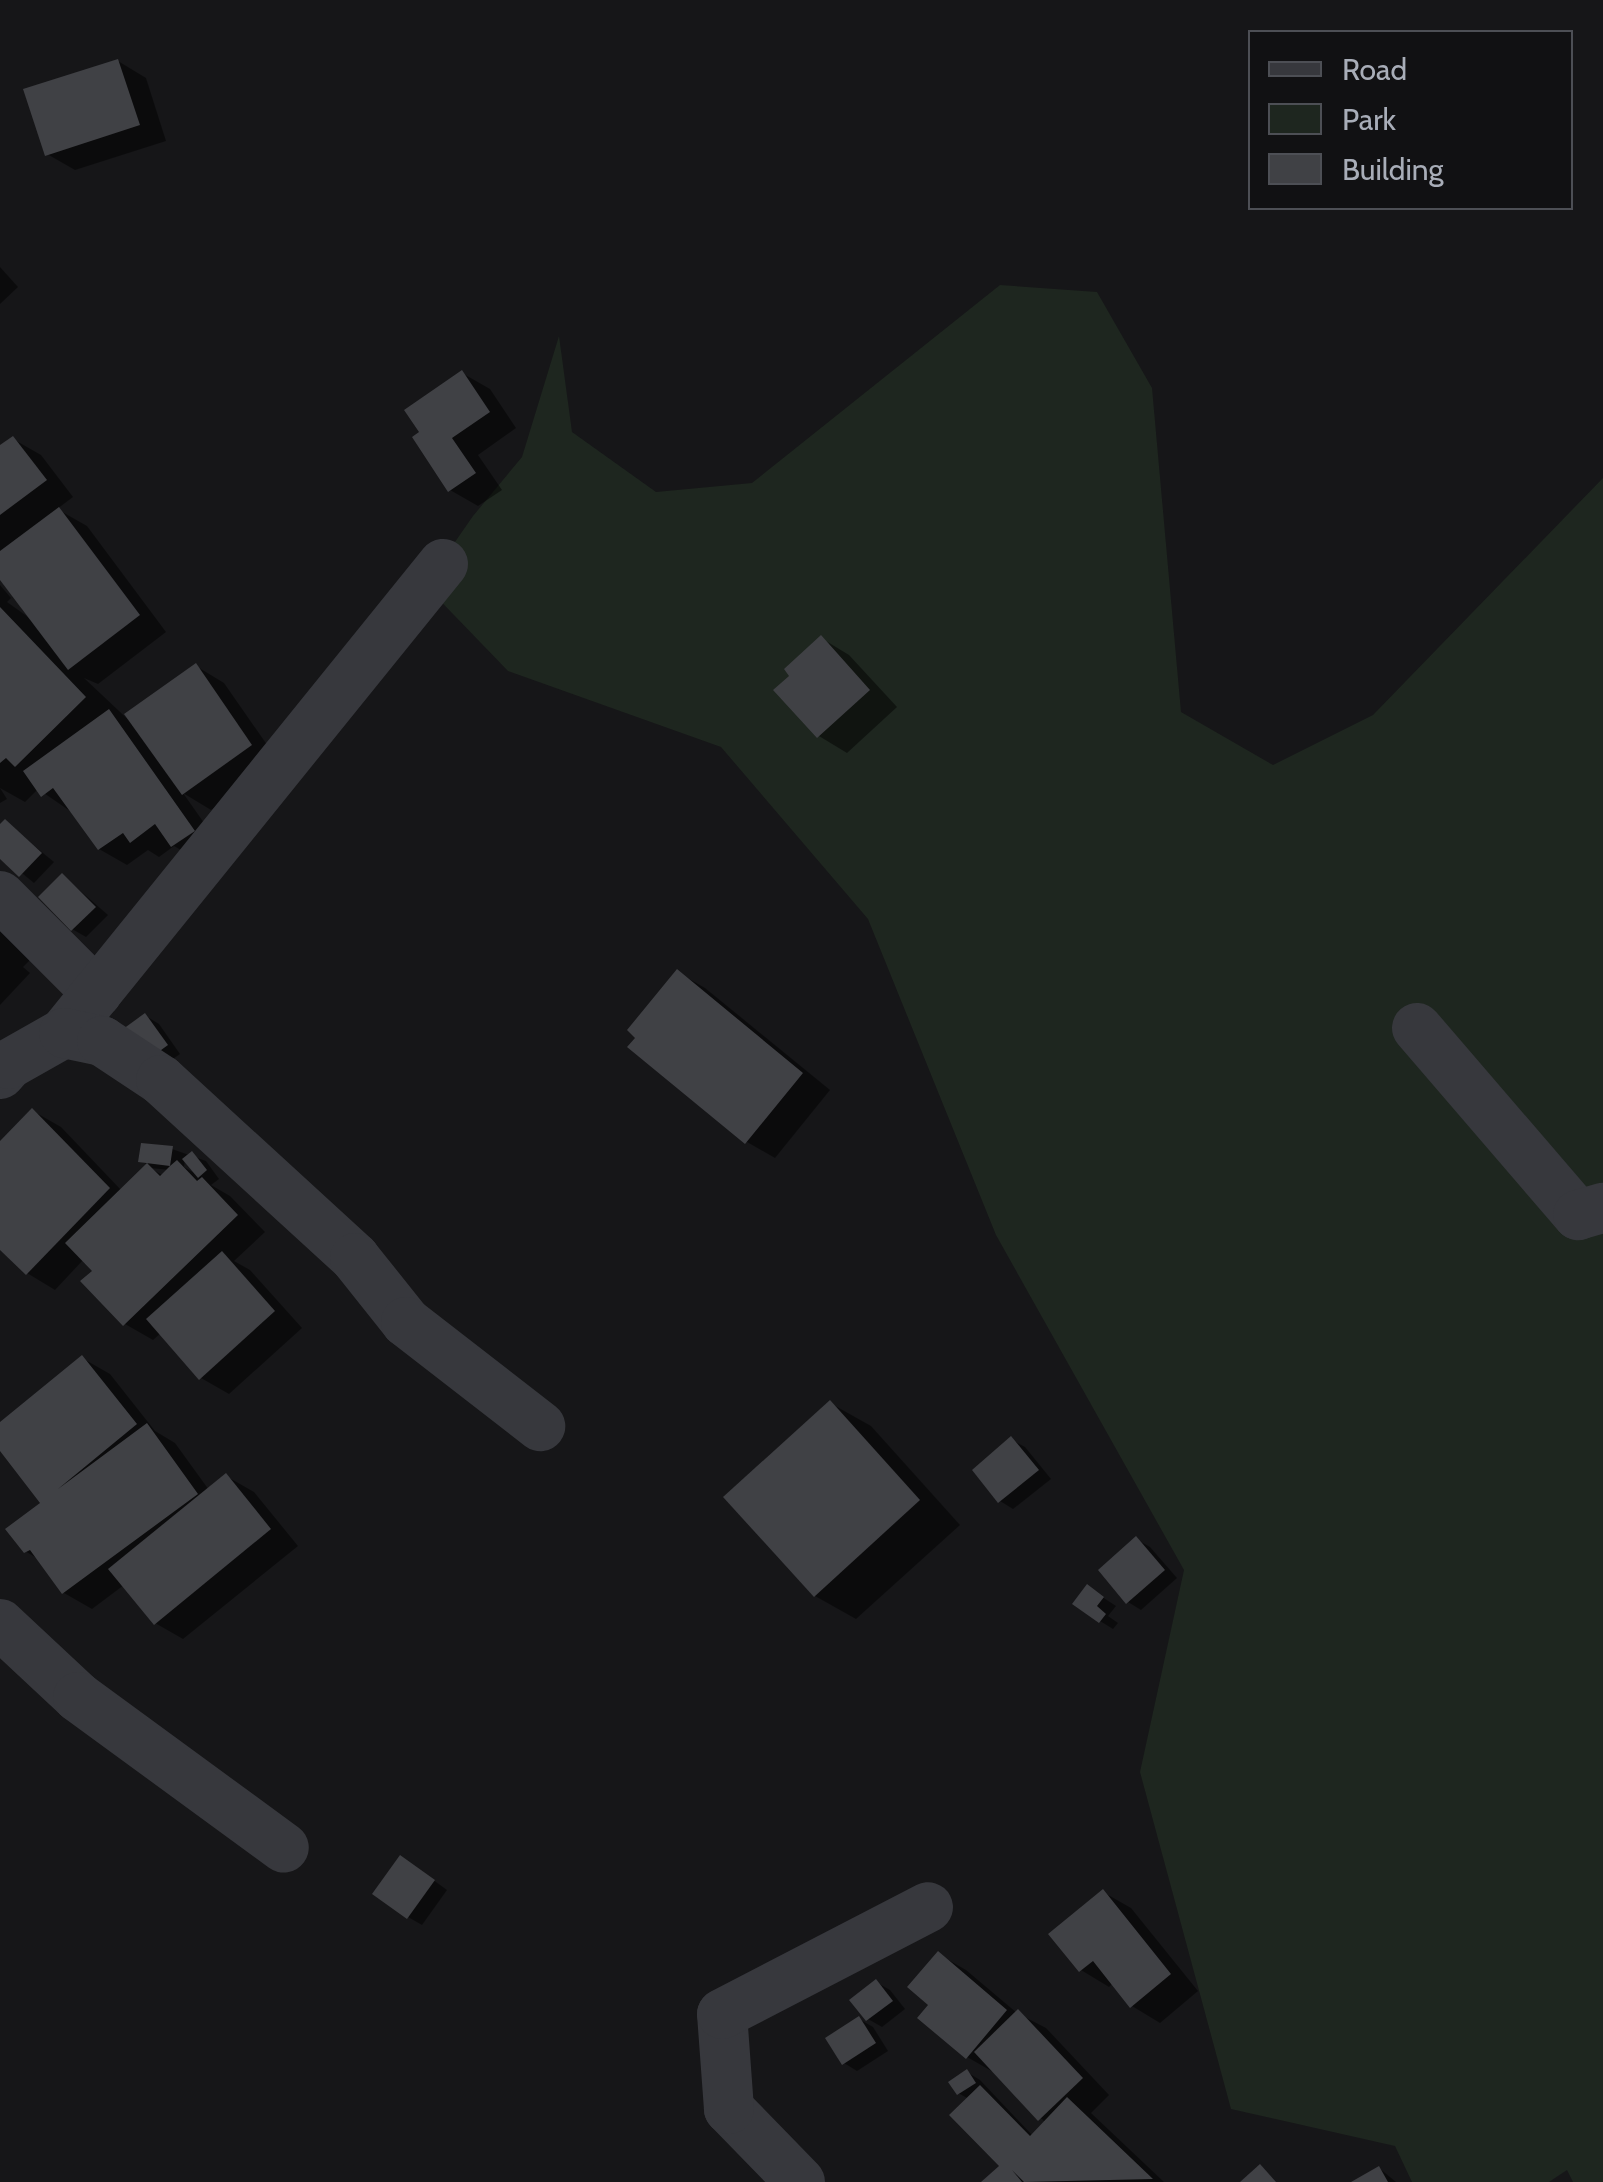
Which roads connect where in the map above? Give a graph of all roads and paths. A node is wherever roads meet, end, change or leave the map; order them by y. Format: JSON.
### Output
{"nodes":[{"id":1,"x":443,"y":564,"type":"dead end"},
{"id":2,"x":0,"y":896,"type":"edge"},
{"id":3,"x":97,"y":994,"type":"junction"},
{"id":4,"x":1417,"y":1028,"type":"dead end"},
{"id":5,"x":64,"y":1033,"type":"junction"},
{"id":6,"x":0,"y":1074,"type":"edge"},
{"id":7,"x":1603,"y":1208,"type":"edge"},
{"id":8,"x":540,"y":1426,"type":"dead end"},
{"id":9,"x":0,"y":1624,"type":"edge"},
{"id":10,"x":284,"y":1848,"type":"dead end"},
{"id":11,"x":928,"y":1907,"type":"dead end"},
{"id":12,"x":800,"y":2182,"type":"edge"}],
"edges":[{"from":1,"to":3,"type":"street"},
{"from":2,"to":3,"type":"street"},
{"from":3,"to":5,"type":"street"},
{"from":4,"to":7,"type":"street"},
{"from":5,"to":6,"type":"street"},
{"from":5,"to":8,"type":"street"},
{"from":9,"to":10,"type":"street"},
{"from":11,"to":12,"type":"street"}]}
